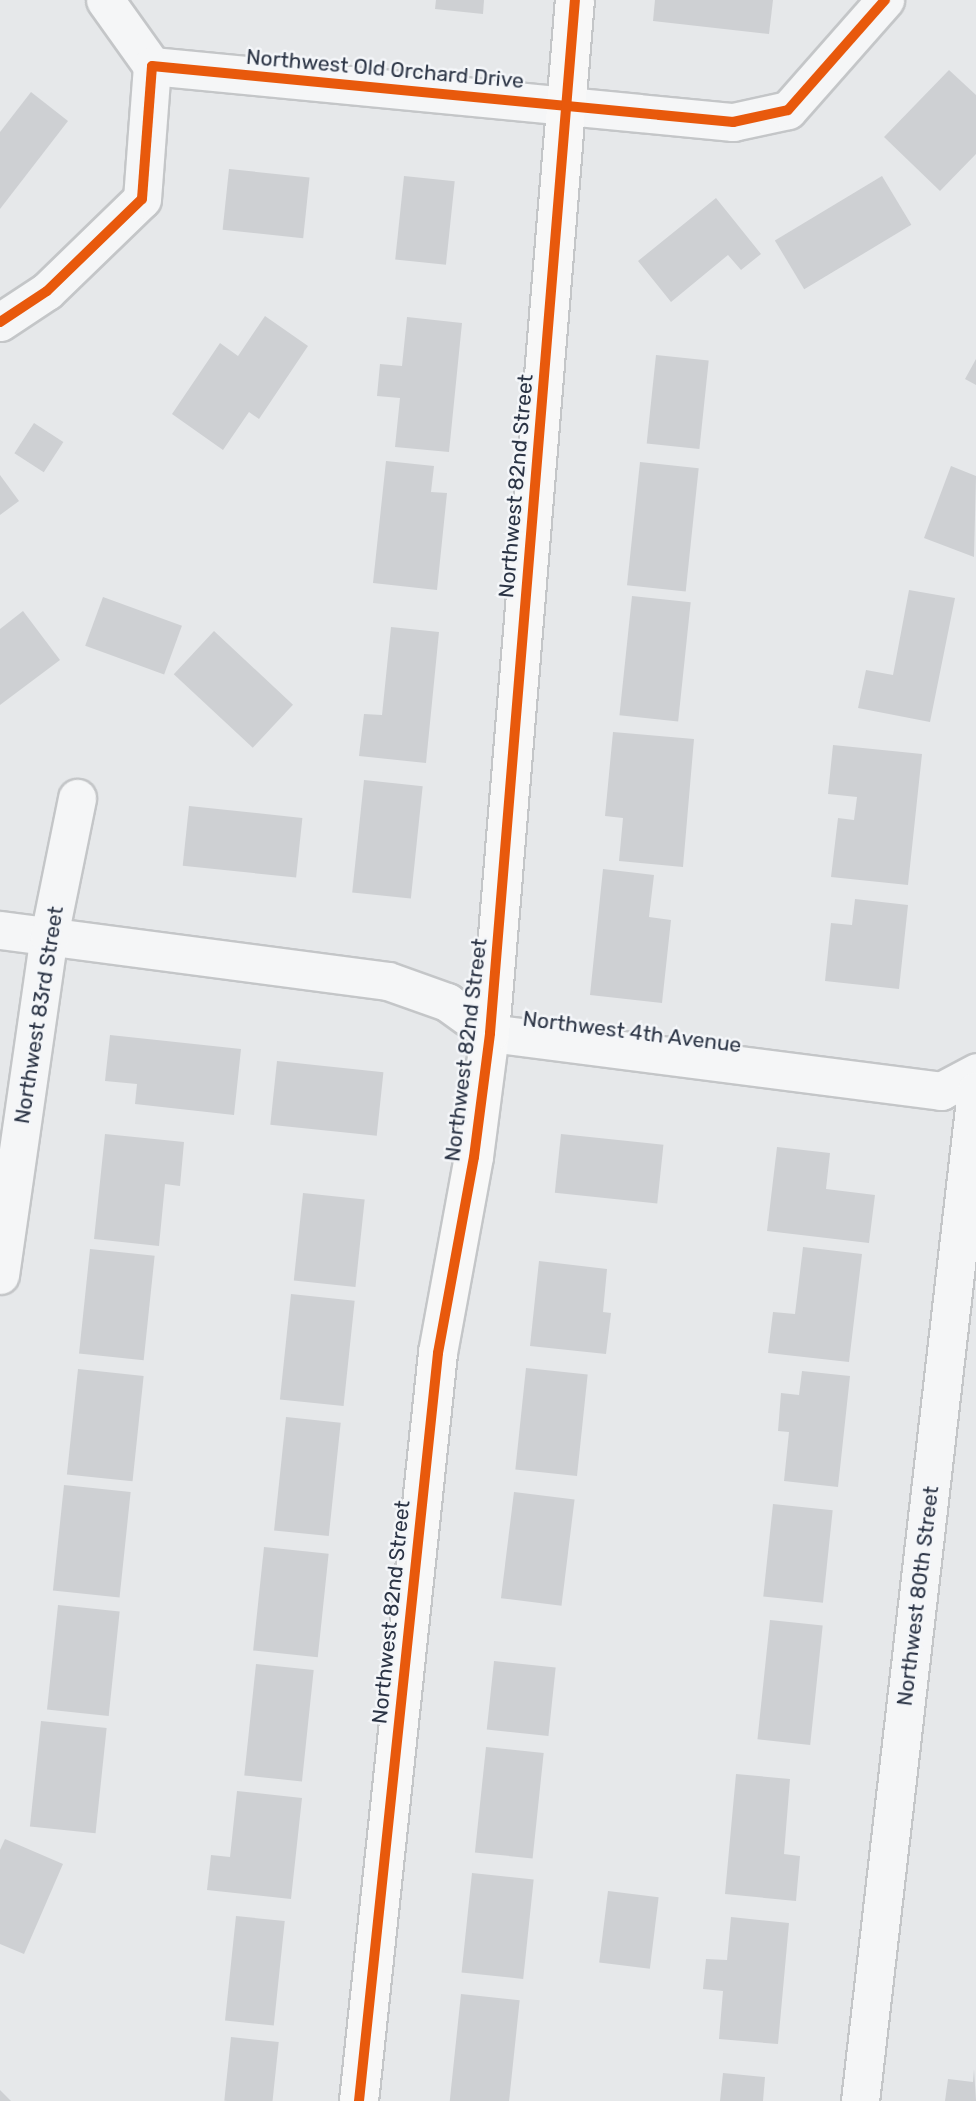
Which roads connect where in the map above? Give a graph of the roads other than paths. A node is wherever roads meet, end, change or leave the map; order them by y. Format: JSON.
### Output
{"nodes":[{"id":1,"x":105,"y":0,"type":"edge"},
{"id":2,"x":575,"y":0,"type":"edge"},
{"id":3,"x":885,"y":0,"type":"edge"},
{"id":4,"x":152,"y":66,"type":"junction"},
{"id":5,"x":566,"y":105,"type":"junction"},
{"id":6,"x":0,"y":322,"type":"edge"},
{"id":7,"x":78,"y":798,"type":"dead end"},
{"id":8,"x":0,"y":930,"type":"edge"},
{"id":9,"x":49,"y":936,"type":"junction"},
{"id":10,"x":490,"y":1033,"type":"junction"},
{"id":11,"x":976,"y":1072,"type":"edge"},
{"id":12,"x":976,"y":1091,"type":"edge"},
{"id":13,"x":0,"y":1275,"type":"edge"},
{"id":14,"x":359,"y":2101,"type":"edge"},
{"id":15,"x":860,"y":2101,"type":"edge"}],
"edges":[{"from":1,"to":4,"type":"street"},
{"from":2,"to":5,"type":"street","name":"Northwest 82nd Street"},
{"from":3,"to":5,"type":"street","name":"Northwest Old Orchard Drive"},
{"from":4,"to":5,"type":"street","name":"Northwest Old Orchard Drive"},
{"from":4,"to":6,"type":"street"},
{"from":5,"to":10,"type":"street","name":"Northwest 82nd Street"},
{"from":7,"to":9,"type":"street","name":"Northwest 83rd Street"},
{"from":8,"to":9,"type":"street","name":"Northwest 4th Avenue"},
{"from":9,"to":10,"type":"street","name":"Northwest 4th Avenue"},
{"from":9,"to":13,"type":"street","name":"Northwest 83rd Street"},
{"from":10,"to":11,"type":"street","name":"Northwest 4th Avenue"},
{"from":10,"to":14,"type":"street","name":"Northwest 82nd Street"},
{"from":12,"to":15,"type":"street","name":"Northwest 80th Street"}]}
